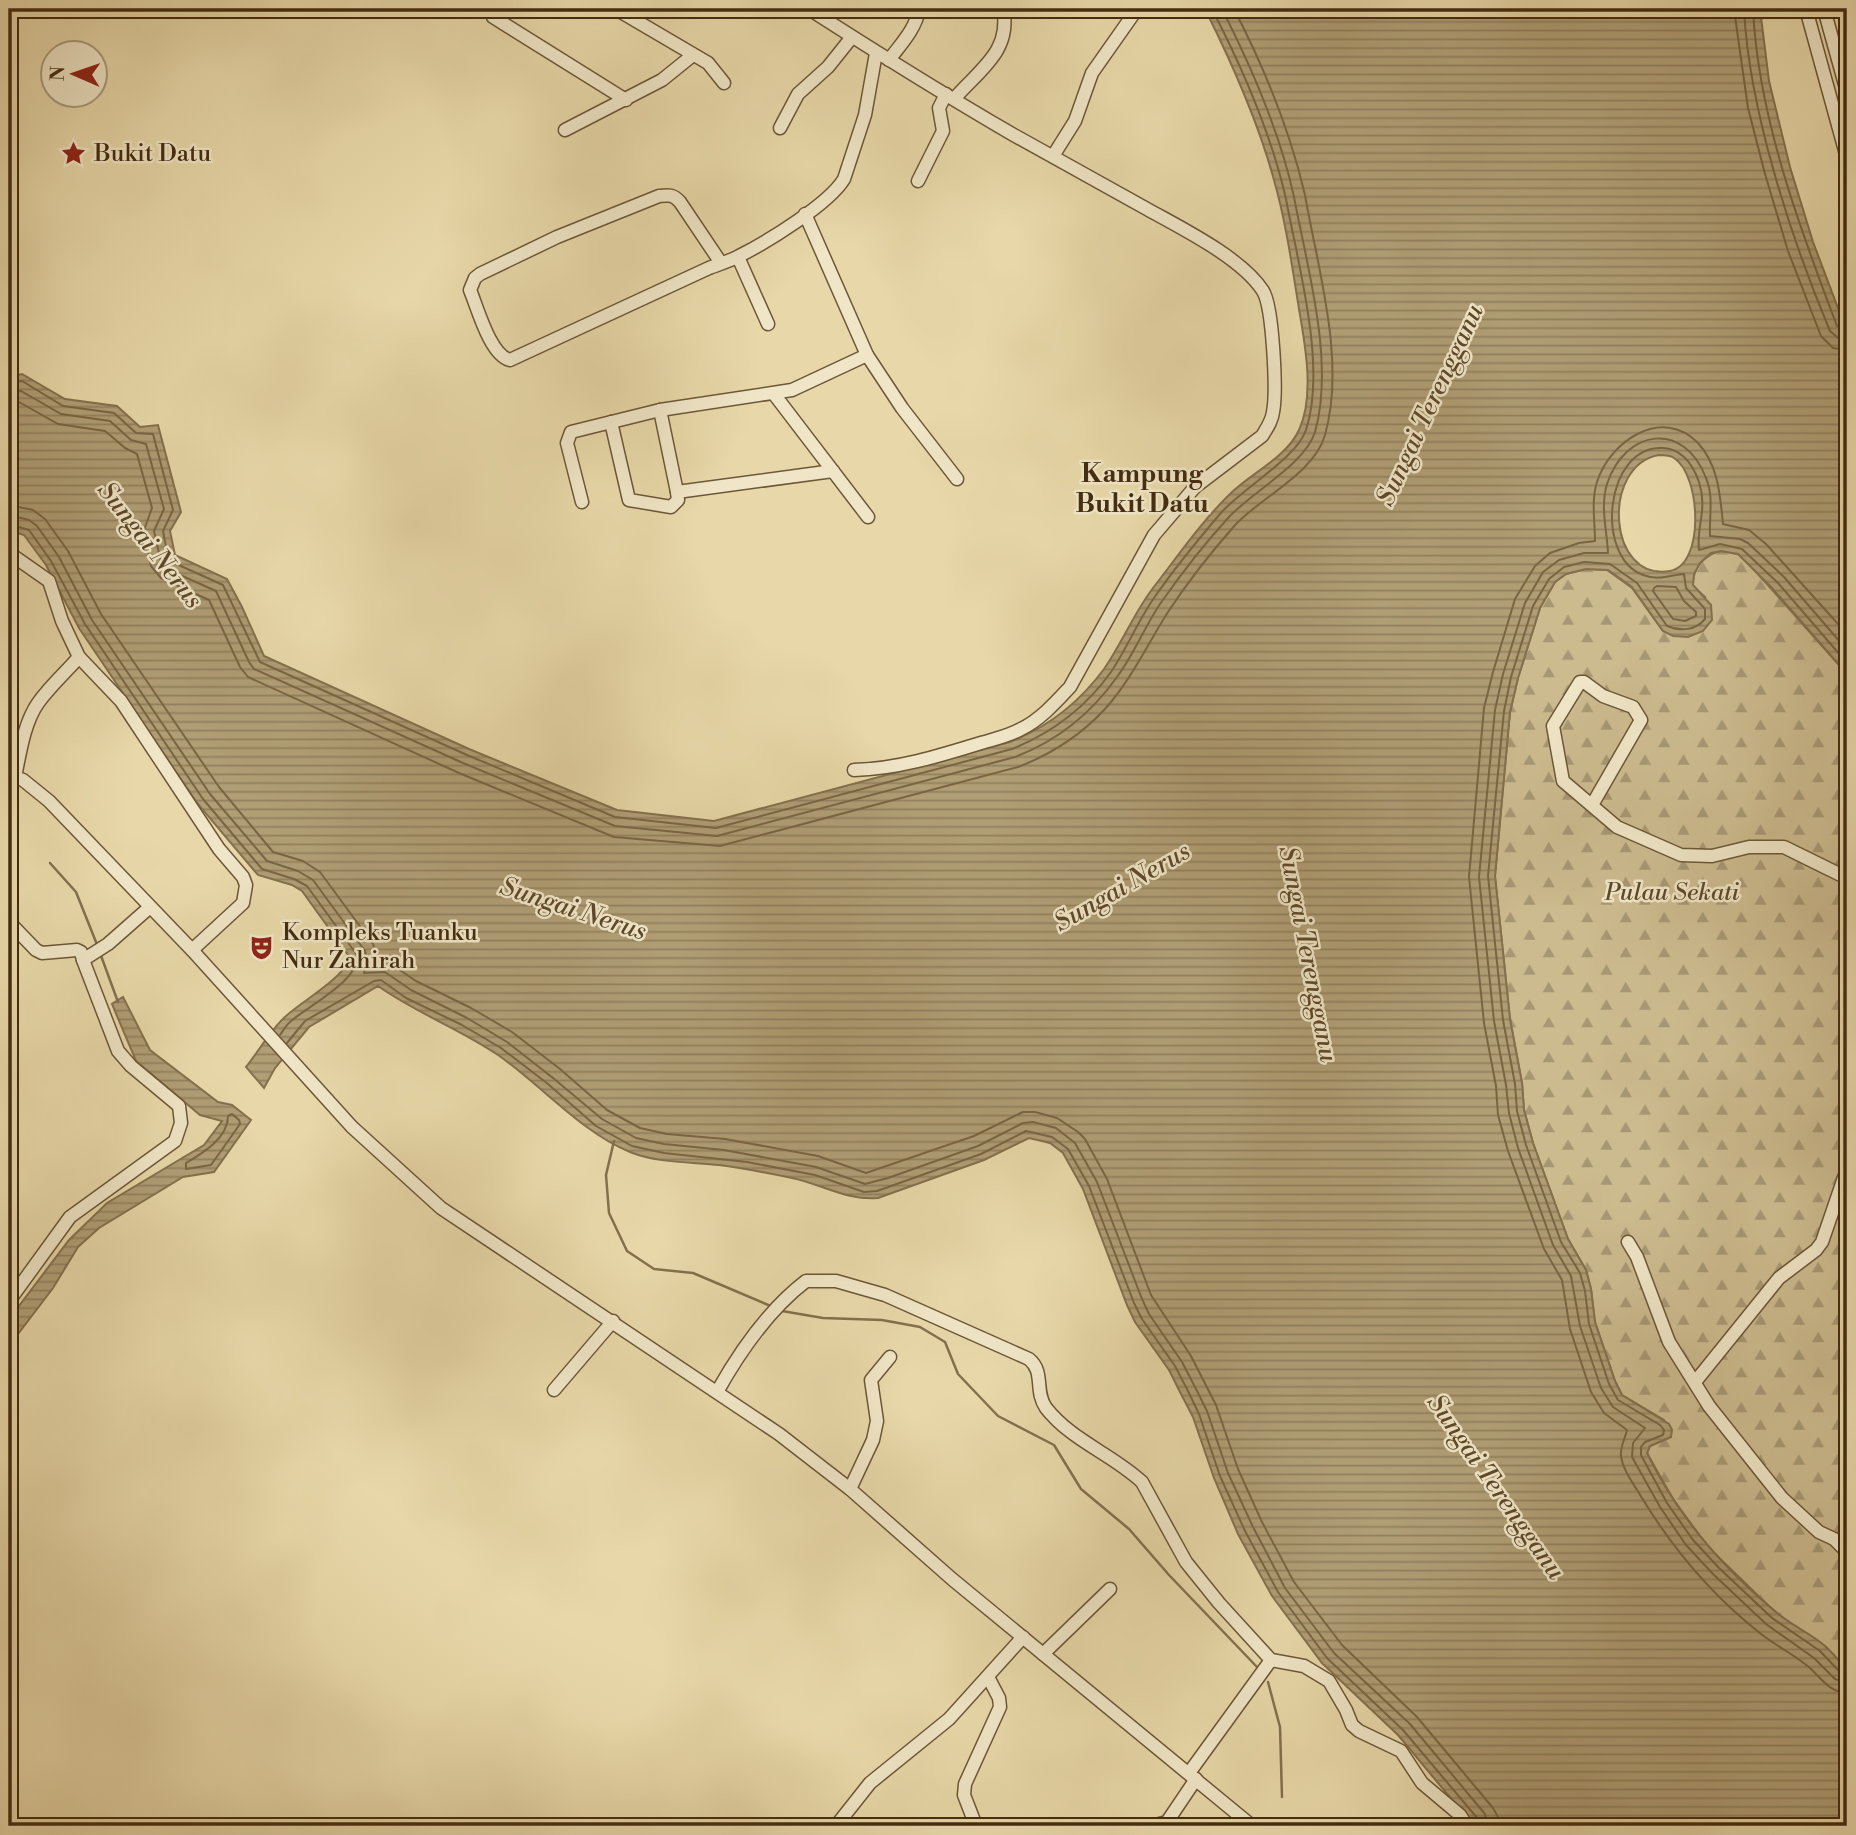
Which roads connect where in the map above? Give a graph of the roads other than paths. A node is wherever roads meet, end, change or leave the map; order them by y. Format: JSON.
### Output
{"nodes":[{"id":1,"x":505,"y":9,"type":"edge"},
{"id":2,"x":616,"y":9,"type":"edge"},
{"id":3,"x":809,"y":9,"type":"edge"},
{"id":4,"x":919,"y":9,"type":"edge"},
{"id":5,"x":1003,"y":9,"type":"edge"},
{"id":6,"x":1137,"y":9,"type":"edge"},
{"id":7,"x":1806,"y":9,"type":"edge"},
{"id":8,"x":1824,"y":9,"type":"edge"},
{"id":9,"x":852,"y":37,"type":"junction"},
{"id":10,"x":876,"y":53,"type":"junction"},
{"id":11,"x":693,"y":55,"type":"junction"},
{"id":12,"x":889,"y":60,"type":"junction"},
{"id":13,"x":724,"y":83,"type":"dead end"},
{"id":14,"x":1847,"y":92,"type":"edge"},
{"id":15,"x":950,"y":97,"type":"junction"},
{"id":16,"x":626,"y":100,"type":"junction"},
{"id":17,"x":779,"y":128,"type":"dead end"},
{"id":18,"x":565,"y":130,"type":"dead end"},
{"id":19,"x":1053,"y":156,"type":"junction"},
{"id":20,"x":1847,"y":158,"type":"edge"},
{"id":21,"x":918,"y":181,"type":"dead end"},
{"id":22,"x":805,"y":214,"type":"junction"},
{"id":23,"x":738,"y":257,"type":"junction"},
{"id":24,"x":721,"y":263,"type":"junction"},
{"id":25,"x":768,"y":324,"type":"dead end"},
{"id":26,"x":867,"y":355,"type":"junction"},
{"id":27,"x":774,"y":394,"type":"junction"},
{"id":28,"x":660,"y":410,"type":"junction"},
{"id":29,"x":611,"y":422,"type":"junction"},
{"id":30,"x":833,"y":471,"type":"junction"},
{"id":31,"x":957,"y":479,"type":"dead end"},
{"id":32,"x":677,"y":492,"type":"junction"},
{"id":33,"x":582,"y":502,"type":"dead end"},
{"id":34,"x":868,"y":517,"type":"dead end"},
{"id":35,"x":9,"y":553,"type":"edge"},
{"id":36,"x":79,"y":657,"type":"junction"},
{"id":37,"x":854,"y":770,"type":"dead end"},
{"id":38,"x":12,"y":776,"type":"edge"},
{"id":39,"x":1592,"y":805,"type":"dead end"},
{"id":40,"x":1847,"y":878,"type":"edge"},
{"id":41,"x":150,"y":907,"type":"junction"},
{"id":42,"x":9,"y":922,"type":"edge"},
{"id":43,"x":191,"y":950,"type":"junction"},
{"id":44,"x":87,"y":958,"type":"junction"},
{"id":45,"x":1847,"y":1169,"type":"edge"},
{"id":46,"x":1628,"y":1242,"type":"dead end"},
{"id":47,"x":9,"y":1301,"type":"edge"},
{"id":48,"x":613,"y":1321,"type":"junction"},
{"id":49,"x":890,"y":1357,"type":"dead end"},
{"id":50,"x":1695,"y":1382,"type":"junction"},
{"id":51,"x":554,"y":1390,"type":"dead end"},
{"id":52,"x":717,"y":1392,"type":"junction"},
{"id":53,"x":850,"y":1489,"type":"junction"},
{"id":54,"x":1847,"y":1552,"type":"edge"},
{"id":55,"x":1110,"y":1589,"type":"dead end"},
{"id":56,"x":1023,"y":1637,"type":"junction"},
{"id":57,"x":1043,"y":1654,"type":"junction"},
{"id":58,"x":1271,"y":1660,"type":"junction"},
{"id":59,"x":988,"y":1677,"type":"junction"},
{"id":60,"x":1193,"y":1776,"type":"junction"},
{"id":61,"x":836,"y":1826,"type":"edge"},
{"id":62,"x":976,"y":1826,"type":"edge"},
{"id":63,"x":1152,"y":1826,"type":"edge"},
{"id":64,"x":1252,"y":1826,"type":"edge"},
{"id":65,"x":1467,"y":1826,"type":"edge"}],
"edges":[{"from":1,"to":16,"type":"street"},
{"from":2,"to":11,"type":"street"},
{"from":3,"to":9,"type":"street"},
{"from":4,"to":12,"type":"street"},
{"from":5,"to":15,"type":"street"},
{"from":6,"to":19,"type":"street"},
{"from":7,"to":20,"type":"street"},
{"from":8,"to":14,"type":"street"},
{"from":9,"to":10,"type":"street"},
{"from":9,"to":17,"type":"street"},
{"from":10,"to":12,"type":"street"},
{"from":10,"to":22,"type":"street"},
{"from":11,"to":13,"type":"street"},
{"from":11,"to":16,"type":"street"},
{"from":12,"to":15,"type":"street"},
{"from":15,"to":19,"type":"street"},
{"from":15,"to":21,"type":"street"},
{"from":16,"to":18,"type":"street"},
{"from":19,"to":37,"type":"street"},
{"from":22,"to":23,"type":"street"},
{"from":22,"to":26,"type":"street"},
{"from":23,"to":24,"type":"street"},
{"from":23,"to":25,"type":"street"},
{"from":24,"to":24,"type":"street"},
{"from":26,"to":27,"type":"street"},
{"from":26,"to":31,"type":"street"},
{"from":27,"to":28,"type":"street"},
{"from":27,"to":30,"type":"street"},
{"from":28,"to":29,"type":"street"},
{"from":28,"to":32,"type":"street"},
{"from":29,"to":32,"type":"street"},
{"from":29,"to":33,"type":"street"},
{"from":30,"to":32,"type":"street"},
{"from":30,"to":34,"type":"street"},
{"from":35,"to":36,"type":"street"},
{"from":36,"to":38,"type":"street"},
{"from":36,"to":43,"type":"street"},
{"from":38,"to":41,"type":"street"},
{"from":39,"to":40,"type":"street"},
{"from":41,"to":43,"type":"street"},
{"from":41,"to":44,"type":"street"},
{"from":42,"to":44,"type":"street"},
{"from":43,"to":48,"type":"street"},
{"from":44,"to":47,"type":"street"},
{"from":45,"to":50,"type":"street"},
{"from":46,"to":50,"type":"street"},
{"from":48,"to":51,"type":"street"},
{"from":48,"to":52,"type":"street"},
{"from":49,"to":53,"type":"street"},
{"from":50,"to":54,"type":"street"},
{"from":52,"to":53,"type":"street"},
{"from":52,"to":58,"type":"street"},
{"from":53,"to":56,"type":"street"},
{"from":55,"to":57,"type":"street"},
{"from":56,"to":57,"type":"street"},
{"from":56,"to":59,"type":"street"},
{"from":57,"to":60,"type":"street"},
{"from":58,"to":60,"type":"street"},
{"from":58,"to":65,"type":"street"},
{"from":59,"to":61,"type":"street"},
{"from":59,"to":62,"type":"street"},
{"from":60,"to":63,"type":"street"},
{"from":60,"to":64,"type":"street"}]}
